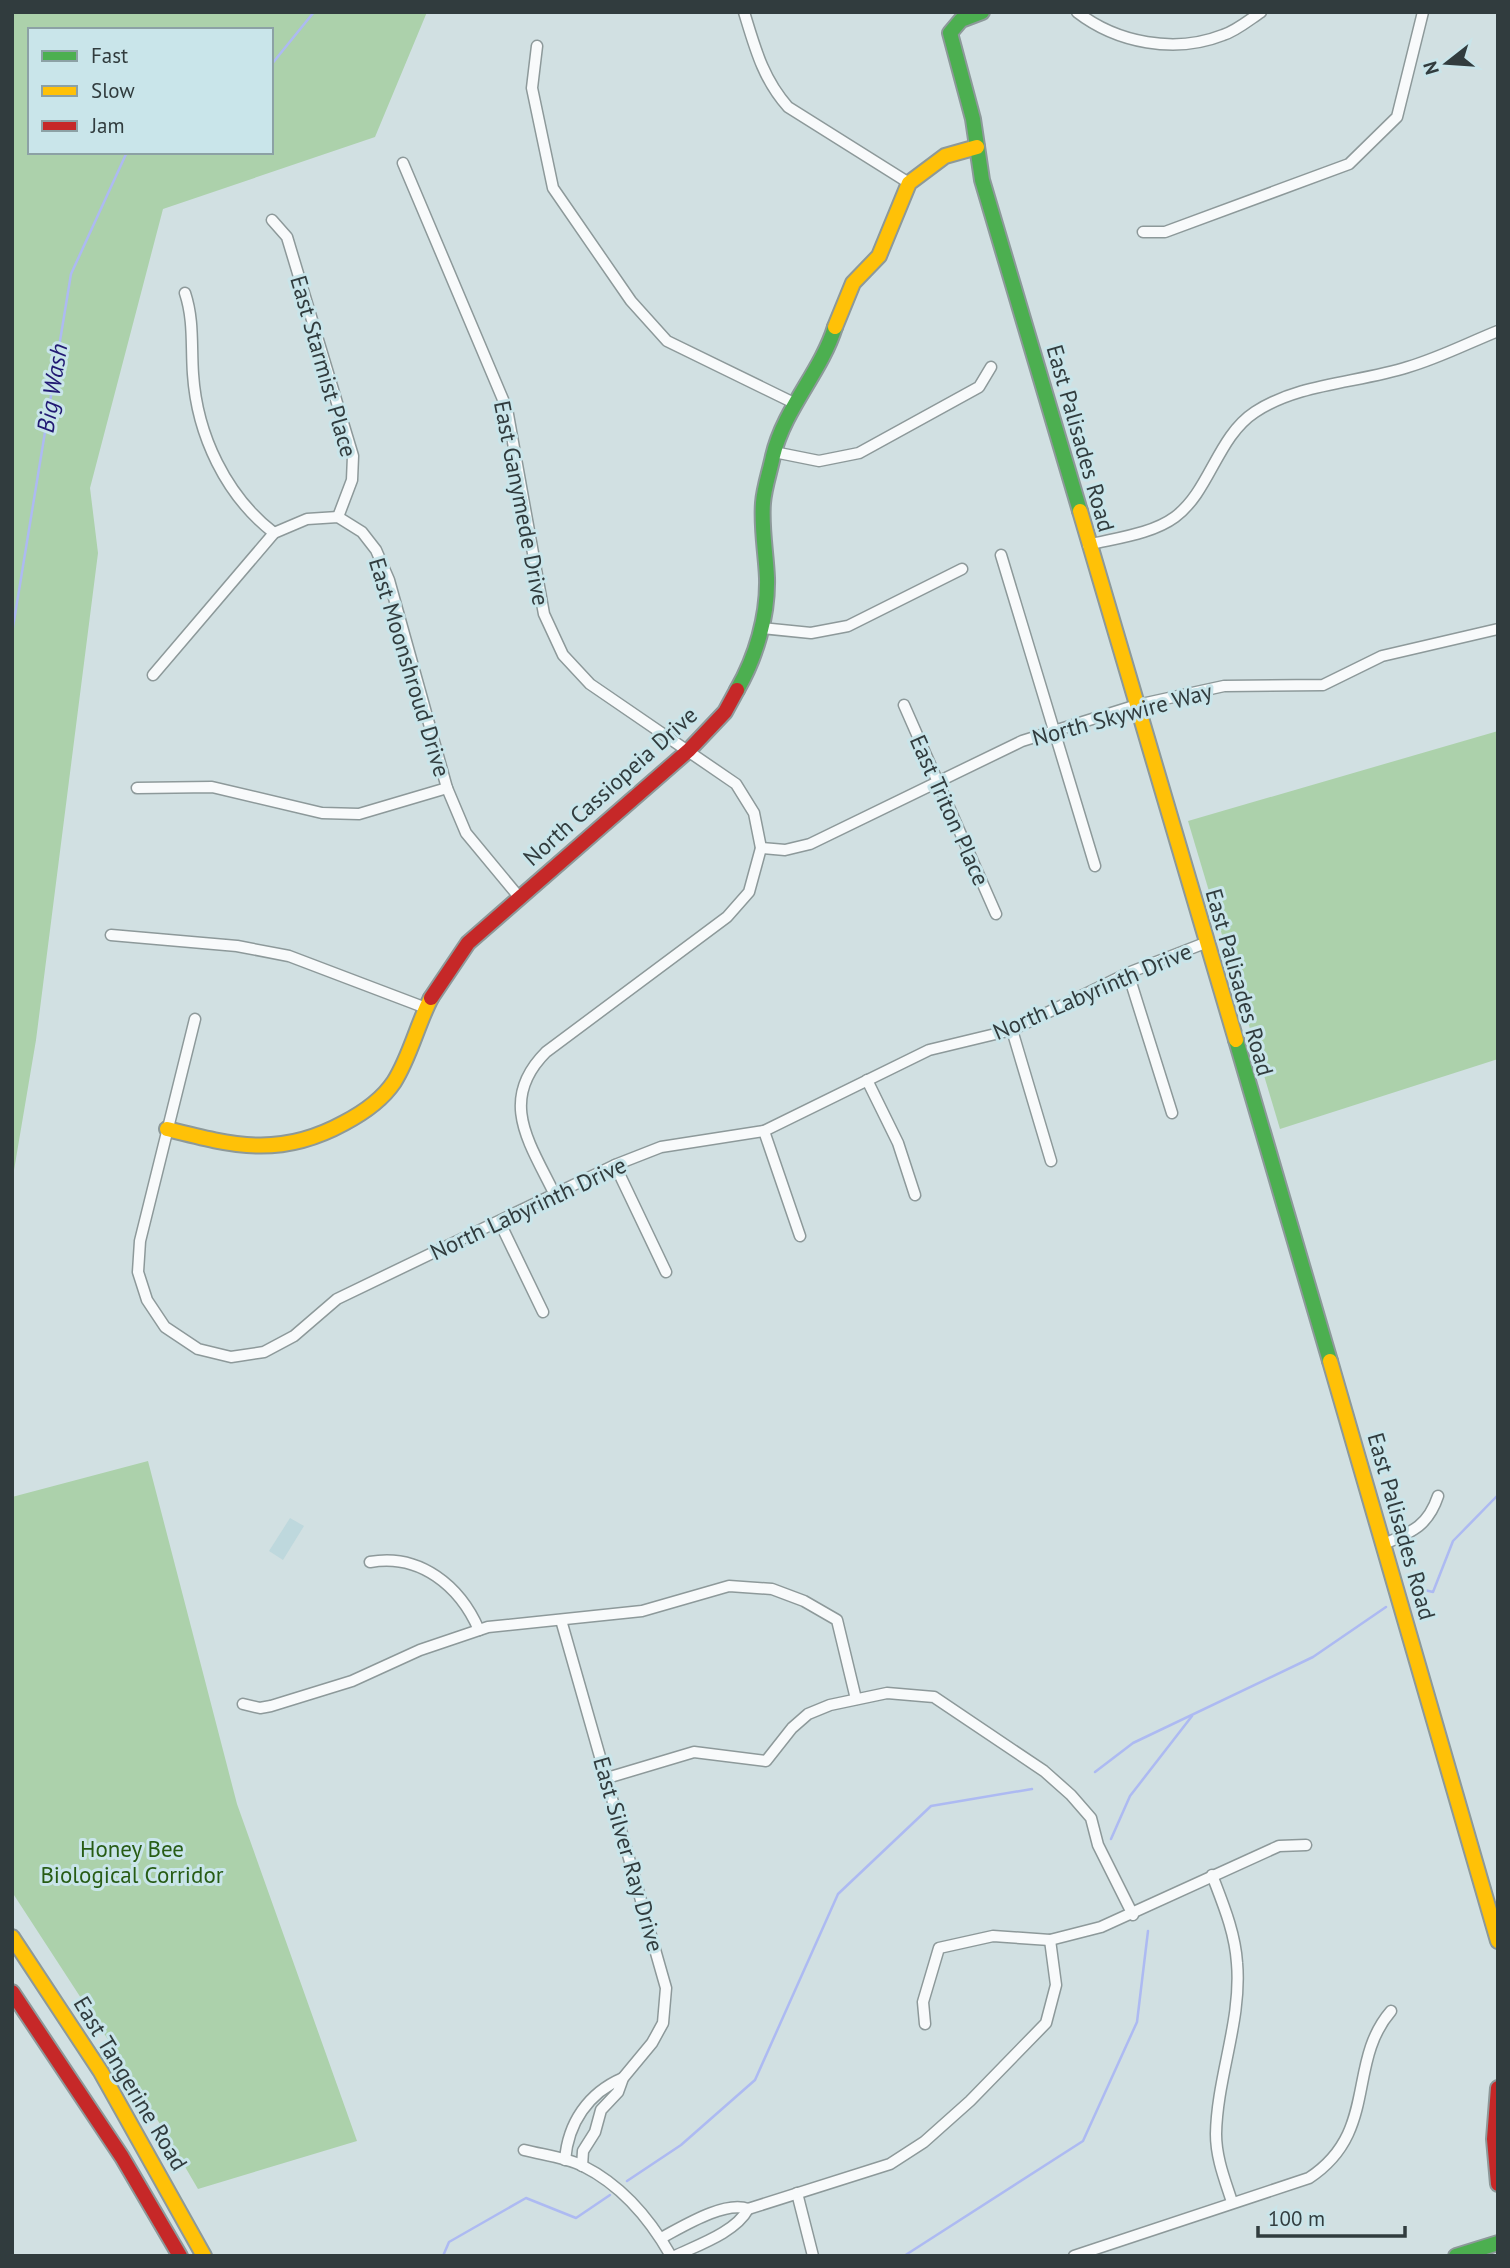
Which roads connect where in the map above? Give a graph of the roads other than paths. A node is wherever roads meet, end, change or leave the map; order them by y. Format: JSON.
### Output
{"nodes":[{"id":1,"x":744,"y":12,"type":"edge"},
{"id":2,"x":982,"y":12,"type":"edge"},
{"id":3,"x":1077,"y":12,"type":"edge"},
{"id":4,"x":1261,"y":12,"type":"edge"},
{"id":5,"x":1423,"y":12,"type":"edge"},
{"id":6,"x":537,"y":46,"type":"dead end"},
{"id":7,"x":977,"y":147,"type":"junction"},
{"id":8,"x":403,"y":163,"type":"dead end"},
{"id":9,"x":909,"y":183,"type":"junction"},
{"id":10,"x":272,"y":220,"type":"dead end"},
{"id":11,"x":1143,"y":232,"type":"dead end"},
{"id":12,"x":185,"y":293,"type":"dead end"},
{"id":13,"x":1498,"y":331,"type":"edge"},
{"id":14,"x":990,"y":367,"type":"dead end"},
{"id":15,"x":794,"y":403,"type":"junction"},
{"id":16,"x":774,"y":452,"type":"junction"},
{"id":17,"x":338,"y":517,"type":"junction"},
{"id":18,"x":274,"y":533,"type":"junction"},
{"id":19,"x":1088,"y":545,"type":"junction"},
{"id":20,"x":1001,"y":555,"type":"dead end"},
{"id":21,"x":962,"y":569,"type":"dead end"},
{"id":22,"x":761,"y":628,"type":"junction"},
{"id":23,"x":1498,"y":629,"type":"edge"},
{"id":24,"x":153,"y":675,"type":"dead end"},
{"id":25,"x":904,"y":705,"type":"dead end"},
{"id":26,"x":1137,"y":705,"type":"junction"},
{"id":27,"x":1054,"y":732,"type":"junction"},
{"id":28,"x":689,"y":750,"type":"junction"},
{"id":29,"x":939,"y":781,"type":"junction"},
{"id":30,"x":137,"y":788,"type":"dead end"},
{"id":31,"x":447,"y":788,"type":"junction"},
{"id":32,"x":761,"y":849,"type":"junction"},
{"id":33,"x":1094,"y":866,"type":"dead end"},
{"id":34,"x":519,"y":897,"type":"junction"},
{"id":35,"x":996,"y":915,"type":"dead end"},
{"id":36,"x":111,"y":935,"type":"dead end"},
{"id":37,"x":1205,"y":943,"type":"junction"},
{"id":38,"x":1128,"y":973,"type":"junction"},
{"id":39,"x":426,"y":1008,"type":"junction"},
{"id":40,"x":195,"y":1018,"type":"dead end"},
{"id":41,"x":1012,"y":1030,"type":"junction"},
{"id":42,"x":867,"y":1080,"type":"junction"},
{"id":43,"x":1172,"y":1113,"type":"dead end"},
{"id":44,"x":167,"y":1129,"type":"junction"},
{"id":45,"x":764,"y":1131,"type":"junction"},
{"id":46,"x":1051,"y":1161,"type":"dead end"},
{"id":47,"x":615,"y":1165,"type":"junction"},
{"id":48,"x":554,"y":1193,"type":"junction"},
{"id":49,"x":915,"y":1195,"type":"dead end"},
{"id":50,"x":500,"y":1223,"type":"junction"},
{"id":51,"x":800,"y":1236,"type":"dead end"},
{"id":52,"x":666,"y":1272,"type":"dead end"},
{"id":53,"x":544,"y":1312,"type":"dead end"},
{"id":54,"x":1438,"y":1496,"type":"dead end"},
{"id":55,"x":1384,"y":1544,"type":"junction"},
{"id":56,"x":370,"y":1562,"type":"dead end"},
{"id":57,"x":561,"y":1620,"type":"junction"},
{"id":58,"x":478,"y":1630,"type":"junction"},
{"id":59,"x":856,"y":1699,"type":"junction"},
{"id":60,"x":243,"y":1704,"type":"dead end"},
{"id":61,"x":607,"y":1778,"type":"junction"},
{"id":62,"x":1306,"y":1845,"type":"dead end"},
{"id":63,"x":1212,"y":1875,"type":"junction"},
{"id":64,"x":1133,"y":1915,"type":"junction"},
{"id":65,"x":12,"y":1937,"type":"edge"},
{"id":66,"x":1050,"y":1940,"type":"junction"},
{"id":67,"x":1498,"y":1941,"type":"edge"},
{"id":68,"x":12,"y":1992,"type":"edge"},
{"id":69,"x":1391,"y":2011,"type":"dead end"},
{"id":70,"x":925,"y":2024,"type":"dead end"},
{"id":71,"x":623,"y":2078,"type":"junction"},
{"id":72,"x":1498,"y":2088,"type":"edge"},
{"id":73,"x":524,"y":2150,"type":"dead end"},
{"id":74,"x":565,"y":2160,"type":"junction"},
{"id":75,"x":582,"y":2166,"type":"junction"},
{"id":76,"x":1498,"y":2184,"type":"edge"},
{"id":77,"x":797,"y":2193,"type":"junction"},
{"id":78,"x":1232,"y":2202,"type":"junction"},
{"id":79,"x":748,"y":2208,"type":"junction"},
{"id":80,"x":661,"y":2238,"type":"junction"},
{"id":81,"x":1498,"y":2243,"type":"edge"},
{"id":82,"x":180,"y":2256,"type":"edge"},
{"id":83,"x":204,"y":2256,"type":"edge"},
{"id":84,"x":673,"y":2256,"type":"edge"},
{"id":85,"x":813,"y":2256,"type":"edge"},
{"id":86,"x":1074,"y":2256,"type":"edge"},
{"id":87,"x":1456,"y":2256,"type":"edge"}],
"edges":[{"from":1,"to":9,"type":"street"},
{"from":2,"to":7,"type":"street","name":"East Palisades Road"},
{"from":3,"to":4,"type":"street"},
{"from":5,"to":11,"type":"street"},
{"from":6,"to":15,"type":"street"},
{"from":7,"to":9,"type":"street","name":"North Cassiopeia Drive"},
{"from":7,"to":19,"type":"street","name":"East Palisades Road"},
{"from":8,"to":28,"type":"street","name":"East Ganymede Drive"},
{"from":9,"to":15,"type":"street","name":"North Cassiopeia Drive"},
{"from":10,"to":17,"type":"street","name":"East Starmist Place"},
{"from":12,"to":18,"type":"street"},
{"from":13,"to":19,"type":"street"},
{"from":14,"to":16,"type":"street"},
{"from":15,"to":16,"type":"street","name":"North Cassiopeia Drive"},
{"from":16,"to":22,"type":"street","name":"North Cassiopeia Drive"},
{"from":17,"to":18,"type":"street"},
{"from":17,"to":31,"type":"street","name":"East Moonshroud Drive"},
{"from":18,"to":24,"type":"street"},
{"from":19,"to":26,"type":"street","name":"East Palisades Road"},
{"from":20,"to":27,"type":"street"},
{"from":21,"to":22,"type":"street"},
{"from":22,"to":28,"type":"street","name":"North Cassiopeia Drive"},
{"from":23,"to":26,"type":"street","name":"North Skywire Way"},
{"from":25,"to":29,"type":"street","name":"East Triton Place"},
{"from":26,"to":27,"type":"street","name":"North Skywire Way"},
{"from":26,"to":37,"type":"street","name":"East Palisades Road"},
{"from":27,"to":29,"type":"street","name":"North Skywire Way"},
{"from":27,"to":33,"type":"street"},
{"from":28,"to":32,"type":"street","name":"East Ganymede Drive"},
{"from":28,"to":34,"type":"street","name":"North Cassiopeia Drive"},
{"from":29,"to":32,"type":"street","name":"North Skywire Way"},
{"from":29,"to":35,"type":"street","name":"East Triton Place"},
{"from":30,"to":31,"type":"street"},
{"from":31,"to":34,"type":"street","name":"East Moonshroud Drive"},
{"from":32,"to":48,"type":"street","name":"East Ganymede Drive"},
{"from":34,"to":39,"type":"street","name":"North Cassiopeia Drive"},
{"from":36,"to":39,"type":"street"},
{"from":37,"to":38,"type":"street","name":"North Labyrinth Drive"},
{"from":37,"to":55,"type":"street","name":"East Palisades Road"},
{"from":38,"to":41,"type":"street","name":"North Labyrinth Drive"},
{"from":38,"to":43,"type":"street"},
{"from":39,"to":44,"type":"street","name":"North Cassiopeia Drive"},
{"from":40,"to":44,"type":"street","name":"North Labyrinth Drive"},
{"from":41,"to":42,"type":"street","name":"North Labyrinth Drive"},
{"from":41,"to":46,"type":"street"},
{"from":42,"to":45,"type":"street","name":"North Labyrinth Drive"},
{"from":42,"to":49,"type":"street"},
{"from":44,"to":50,"type":"street","name":"North Labyrinth Drive"},
{"from":45,"to":47,"type":"street","name":"North Labyrinth Drive"},
{"from":45,"to":51,"type":"street"},
{"from":47,"to":48,"type":"street","name":"North Labyrinth Drive"},
{"from":47,"to":52,"type":"street"},
{"from":48,"to":50,"type":"street","name":"North Labyrinth Drive"},
{"from":50,"to":53,"type":"street"},
{"from":54,"to":55,"type":"street"},
{"from":55,"to":67,"type":"street","name":"East Palisades Road"},
{"from":56,"to":58,"type":"street"},
{"from":57,"to":58,"type":"street"},
{"from":57,"to":59,"type":"street"},
{"from":57,"to":61,"type":"street","name":"East Silver Ray Drive"},
{"from":58,"to":60,"type":"street"},
{"from":59,"to":61,"type":"street"},
{"from":59,"to":64,"type":"street"},
{"from":61,"to":71,"type":"street","name":"East Silver Ray Drive"},
{"from":62,"to":63,"type":"street"},
{"from":63,"to":64,"type":"street"},
{"from":63,"to":78,"type":"street"},
{"from":64,"to":66,"type":"street"},
{"from":65,"to":83,"type":"street","name":"East Tangerine Road"},
{"from":66,"to":70,"type":"street"},
{"from":66,"to":77,"type":"street"},
{"from":68,"to":82,"type":"street","name":"East Tangerine Road"},
{"from":69,"to":78,"type":"street"},
{"from":71,"to":74,"type":"street","name":"East Silver Ray Drive"},
{"from":71,"to":75,"type":"street","name":"East Silver Ray Drive"},
{"from":72,"to":76,"type":"street"},
{"from":73,"to":74,"type":"street"},
{"from":74,"to":75,"type":"street"},
{"from":75,"to":80,"type":"street"},
{"from":77,"to":79,"type":"street"},
{"from":77,"to":85,"type":"street"},
{"from":78,"to":86,"type":"street"},
{"from":79,"to":80,"type":"street"},
{"from":79,"to":84,"type":"street"},
{"from":80,"to":84,"type":"street"},
{"from":81,"to":87,"type":"street"}]}
